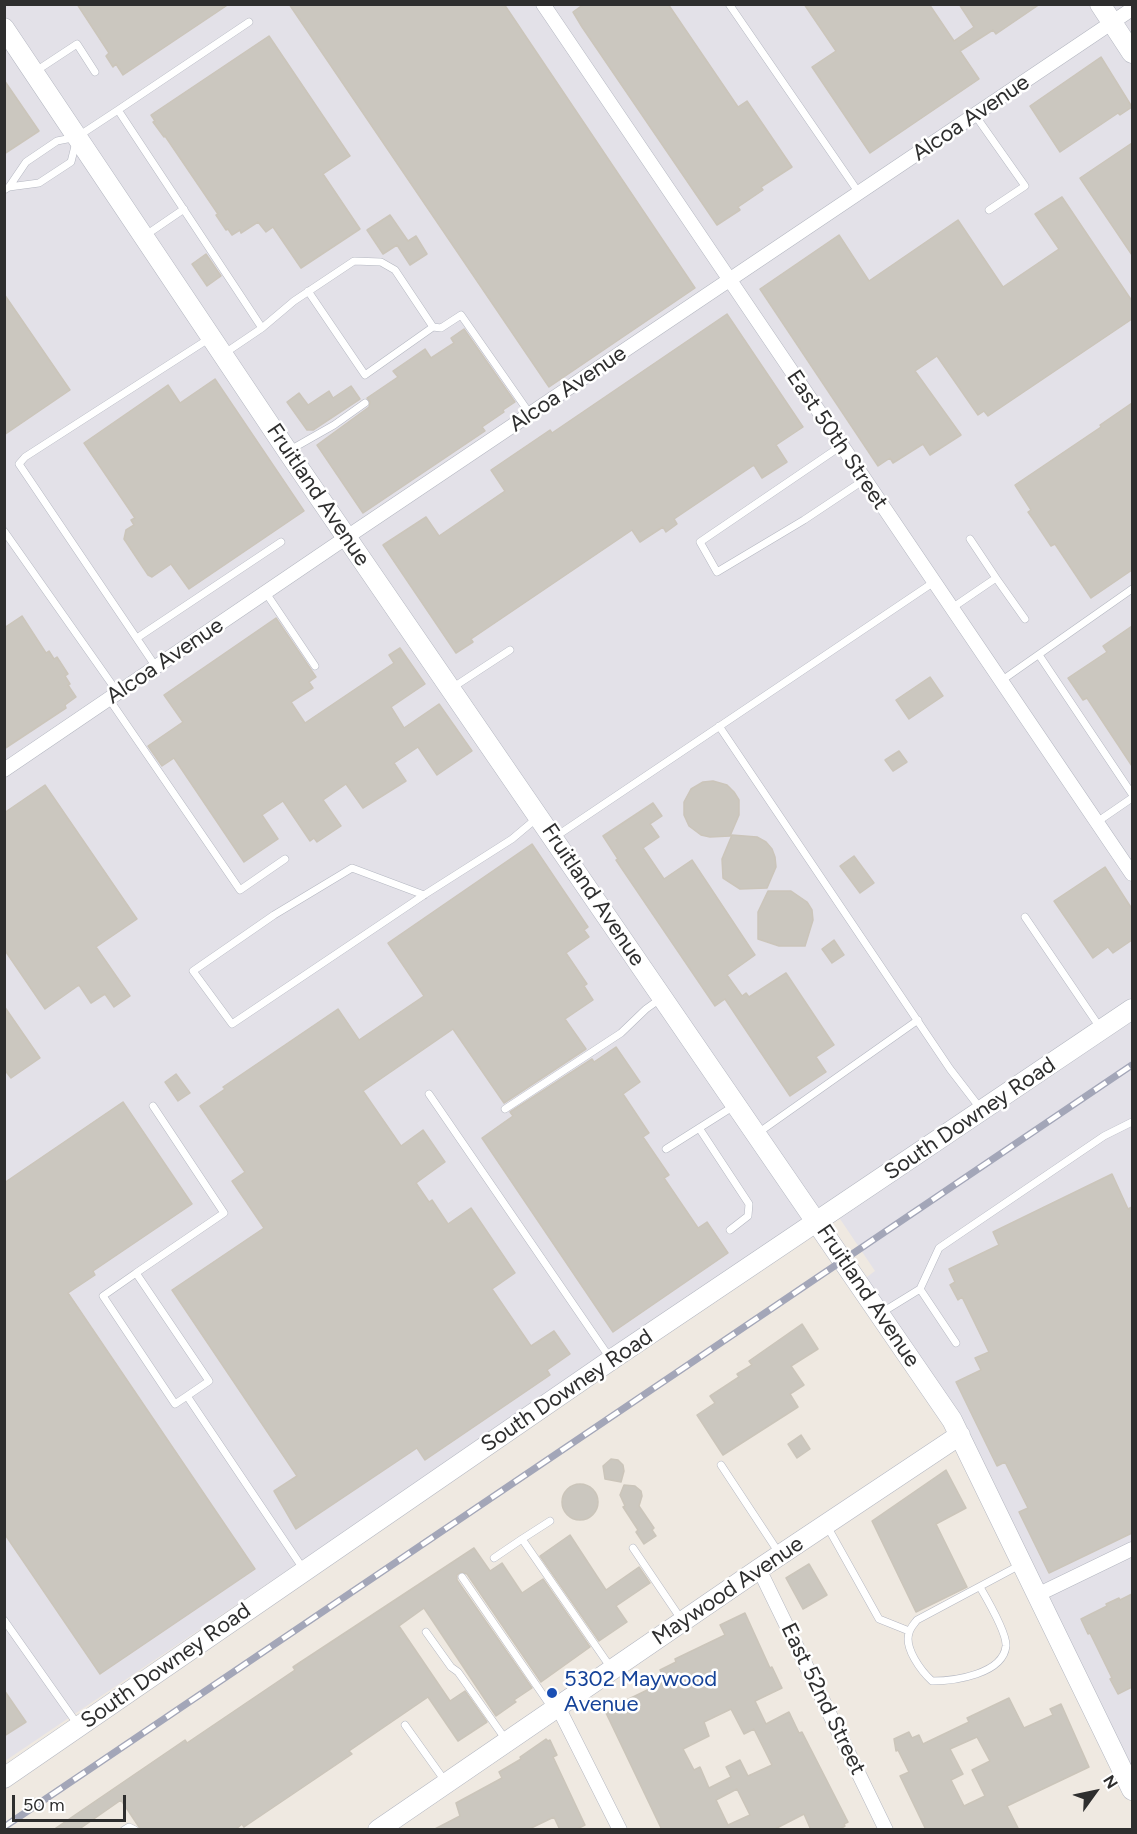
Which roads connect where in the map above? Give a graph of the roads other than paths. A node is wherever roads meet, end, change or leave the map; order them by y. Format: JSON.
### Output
{"nodes":[{"id":1,"x":543,"y":4,"type":"edge"},
{"id":2,"x":729,"y":4,"type":"edge"},
{"id":3,"x":1100,"y":4,"type":"edge"},
{"id":4,"x":1132,"y":9,"type":"edge"},
{"id":5,"x":249,"y":22,"type":"dead end"},
{"id":6,"x":1112,"y":23,"type":"junction"},
{"id":7,"x":4,"y":28,"type":"edge"},
{"id":8,"x":1132,"y":53,"type":"edge"},
{"id":9,"x":95,"y":72,"type":"dead end"},
{"id":10,"x":34,"y":73,"type":"junction"},
{"id":11,"x":118,"y":110,"type":"junction"},
{"id":12,"x":975,"y":115,"type":"junction"},
{"id":13,"x":77,"y":137,"type":"junction"},
{"id":14,"x":7,"y":189,"type":"edge"},
{"id":15,"x":859,"y":193,"type":"junction"},
{"id":16,"x":184,"y":209,"type":"junction"},
{"id":17,"x":989,"y":210,"type":"dead end"},
{"id":18,"x":144,"y":236,"type":"junction"},
{"id":19,"x":729,"y":281,"type":"junction"},
{"id":20,"x":308,"y":291,"type":"junction"},
{"id":21,"x":434,"y":327,"type":"junction"},
{"id":22,"x":262,"y":328,"type":"junction"},
{"id":23,"x":211,"y":337,"type":"junction"},
{"id":24,"x":223,"y":355,"type":"junction"},
{"id":25,"x":365,"y":403,"type":"dead end"},
{"id":26,"x":530,"y":414,"type":"junction"},
{"id":27,"x":841,"y":446,"type":"junction"},
{"id":28,"x":288,"y":452,"type":"junction"},
{"id":29,"x":864,"y":480,"type":"junction"},
{"id":30,"x":4,"y":531,"type":"edge"},
{"id":31,"x":347,"y":537,"type":"junction"},
{"id":32,"x":970,"y":538,"type":"dead end"},
{"id":33,"x":281,"y":542,"type":"dead end"},
{"id":34,"x":996,"y":578,"type":"junction"},
{"id":35,"x":934,"y":582,"type":"junction"},
{"id":36,"x":1132,"y":589,"type":"edge"},
{"id":37,"x":266,"y":592,"type":"junction"},
{"id":38,"x":952,"y":608,"type":"junction"},
{"id":39,"x":1025,"y":619,"type":"dead end"},
{"id":40,"x":137,"y":639,"type":"junction"},
{"id":41,"x":510,"y":650,"type":"dead end"},
{"id":42,"x":1039,"y":655,"type":"junction"},
{"id":43,"x":315,"y":666,"type":"dead end"},
{"id":44,"x":156,"y":667,"type":"junction"},
{"id":45,"x":1001,"y":681,"type":"junction"},
{"id":46,"x":450,"y":689,"type":"junction"},
{"id":47,"x":113,"y":696,"type":"junction"},
{"id":48,"x":719,"y":726,"type":"junction"},
{"id":49,"x":4,"y":770,"type":"edge"},
{"id":50,"x":1132,"y":796,"type":"edge"},
{"id":51,"x":539,"y":817,"type":"junction"},
{"id":52,"x":1097,"y":822,"type":"junction"},
{"id":53,"x":553,"y":838,"type":"junction"},
{"id":54,"x":285,"y":859,"type":"dead end"},
{"id":55,"x":1132,"y":873,"type":"edge"},
{"id":56,"x":424,"y":895,"type":"junction"},
{"id":57,"x":1025,"y":917,"type":"dead end"},
{"id":58,"x":662,"y":998,"type":"junction"},
{"id":59,"x":1132,"y":1009,"type":"edge"},
{"id":60,"x":918,"y":1020,"type":"junction"},
{"id":61,"x":1102,"y":1029,"type":"junction"},
{"id":62,"x":429,"y":1094,"type":"dead end"},
{"id":63,"x":736,"y":1104,"type":"junction"},
{"id":64,"x":153,"y":1106,"type":"dead end"},
{"id":65,"x":505,"y":1109,"type":"dead end"},
{"id":66,"x":982,"y":1110,"type":"junction"},
{"id":67,"x":1132,"y":1122,"type":"edge"},
{"id":68,"x":699,"y":1128,"type":"junction"},
{"id":69,"x":756,"y":1134,"type":"junction"},
{"id":70,"x":666,"y":1149,"type":"dead end"},
{"id":71,"x":818,"y":1222,"type":"junction"},
{"id":72,"x":730,"y":1230,"type":"dead end"},
{"id":73,"x":136,"y":1272,"type":"junction"},
{"id":74,"x":920,"y":1289,"type":"junction"},
{"id":75,"x":879,"y":1314,"type":"junction"},
{"id":76,"x":956,"y":1343,"type":"dead end"},
{"id":77,"x":611,"y":1360,"type":"junction"},
{"id":78,"x":187,"y":1396,"type":"junction"},
{"id":79,"x":960,"y":1435,"type":"junction"},
{"id":80,"x":721,"y":1465,"type":"dead end"},
{"id":81,"x":550,"y":1521,"type":"dead end"},
{"id":82,"x":826,"y":1525,"type":"junction"},
{"id":83,"x":522,"y":1539,"type":"junction"},
{"id":84,"x":633,"y":1548,"type":"dead end"},
{"id":85,"x":1132,"y":1549,"type":"edge"},
{"id":86,"x":780,"y":1555,"type":"junction"},
{"id":87,"x":494,"y":1558,"type":"dead end"},
{"id":88,"x":1022,"y":1564,"type":"junction"},
{"id":89,"x":759,"y":1569,"type":"junction"},
{"id":90,"x":304,"y":1570,"type":"junction"},
{"id":91,"x":462,"y":1577,"type":"dead end"},
{"id":92,"x":980,"y":1587,"type":"junction"},
{"id":93,"x":1037,"y":1595,"type":"junction"},
{"id":94,"x":4,"y":1620,"type":"edge"},
{"id":95,"x":683,"y":1622,"type":"junction"},
{"id":96,"x":909,"y":1631,"type":"junction"},
{"id":97,"x":426,"y":1632,"type":"dead end"},
{"id":98,"x":612,"y":1670,"type":"junction"},
{"id":99,"x":556,"y":1709,"type":"junction"},
{"id":100,"x":405,"y":1725,"type":"dead end"},
{"id":101,"x":80,"y":1727,"type":"junction"},
{"id":102,"x":507,"y":1742,"type":"junction"},
{"id":103,"x":4,"y":1778,"type":"edge"},
{"id":104,"x":1130,"y":1779,"type":"edge"},
{"id":105,"x":447,"y":1783,"type":"junction"},
{"id":106,"x":124,"y":1830,"type":"edge"},
{"id":107,"x":135,"y":1830,"type":"edge"},
{"id":108,"x":378,"y":1830,"type":"edge"},
{"id":109,"x":620,"y":1830,"type":"edge"},
{"id":110,"x":886,"y":1830,"type":"edge"}],
"edges":[{"from":1,"to":19,"type":"street","name":"East 50th Street"},
{"from":2,"to":15,"type":"lane"},
{"from":3,"to":6,"type":"street"},
{"from":4,"to":6,"type":"street","name":"Alcoa Avenue"},
{"from":5,"to":11,"type":"lane"},
{"from":6,"to":8,"type":"street"},
{"from":6,"to":12,"type":"street","name":"Alcoa Avenue"},
{"from":7,"to":10,"type":"street","name":"Fruitland Avenue"},
{"from":9,"to":10,"type":"lane"},
{"from":10,"to":13,"type":"street","name":"Fruitland Avenue"},
{"from":11,"to":13,"type":"lane"},
{"from":11,"to":16,"type":"lane"},
{"from":12,"to":15,"type":"street","name":"Alcoa Avenue"},
{"from":12,"to":17,"type":"lane"},
{"from":13,"to":14,"type":"lane"},
{"from":13,"to":14,"type":"lane"},
{"from":13,"to":18,"type":"street","name":"Fruitland Avenue"},
{"from":15,"to":19,"type":"street","name":"Alcoa Avenue"},
{"from":16,"to":18,"type":"lane"},
{"from":16,"to":22,"type":"lane"},
{"from":18,"to":23,"type":"street","name":"Fruitland Avenue"},
{"from":19,"to":26,"type":"street","name":"Alcoa Avenue"},
{"from":19,"to":27,"type":"street","name":"East 50th Street"},
{"from":20,"to":21,"type":"lane"},
{"from":20,"to":21,"type":"lane"},
{"from":20,"to":22,"type":"lane"},
{"from":21,"to":26,"type":"lane"},
{"from":22,"to":24,"type":"lane"},
{"from":23,"to":24,"type":"street","name":"Fruitland Avenue"},
{"from":23,"to":40,"type":"lane"},
{"from":24,"to":28,"type":"street","name":"Fruitland Avenue"},
{"from":25,"to":28,"type":"lane"},
{"from":26,"to":31,"type":"street","name":"Alcoa Avenue"},
{"from":27,"to":29,"type":"street","name":"East 50th Street"},
{"from":27,"to":29,"type":"lane"},
{"from":28,"to":31,"type":"street","name":"Fruitland Avenue"},
{"from":29,"to":35,"type":"street","name":"East 50th Street"},
{"from":30,"to":47,"type":"lane"},
{"from":31,"to":37,"type":"street","name":"Alcoa Avenue"},
{"from":31,"to":46,"type":"street","name":"Fruitland Avenue"},
{"from":32,"to":34,"type":"lane"},
{"from":33,"to":40,"type":"lane"},
{"from":34,"to":38,"type":"lane"},
{"from":34,"to":39,"type":"lane"},
{"from":35,"to":38,"type":"street","name":"East 50th Street"},
{"from":35,"to":48,"type":"lane"},
{"from":36,"to":42,"type":"lane"},
{"from":37,"to":43,"type":"lane"},
{"from":37,"to":44,"type":"street","name":"Alcoa Avenue"},
{"from":38,"to":45,"type":"street","name":"East 50th Street"},
{"from":40,"to":44,"type":"lane"},
{"from":41,"to":46,"type":"lane"},
{"from":42,"to":45,"type":"lane"},
{"from":42,"to":50,"type":"lane"},
{"from":44,"to":47,"type":"street","name":"Alcoa Avenue"},
{"from":45,"to":52,"type":"street","name":"East 50th Street"},
{"from":46,"to":51,"type":"street","name":"Fruitland Avenue"},
{"from":47,"to":49,"type":"street","name":"Alcoa Avenue"},
{"from":47,"to":54,"type":"lane"},
{"from":48,"to":53,"type":"lane"},
{"from":48,"to":60,"type":"lane"},
{"from":50,"to":52,"type":"lane"},
{"from":51,"to":53,"type":"street","name":"Fruitland Avenue"},
{"from":51,"to":56,"type":"lane"},
{"from":52,"to":55,"type":"street","name":"East 50th Street"},
{"from":53,"to":58,"type":"street","name":"Fruitland Avenue"},
{"from":56,"to":56,"type":"lane"},
{"from":57,"to":61,"type":"lane"},
{"from":58,"to":63,"type":"street","name":"Fruitland Avenue"},
{"from":58,"to":65,"type":"lane"},
{"from":59,"to":61,"type":"street","name":"South Downey Road"},
{"from":60,"to":66,"type":"lane"},
{"from":60,"to":69,"type":"lane"},
{"from":61,"to":66,"type":"street","name":"South Downey Road"},
{"from":62,"to":77,"type":"lane"},
{"from":63,"to":68,"type":"lane"},
{"from":63,"to":69,"type":"street","name":"Fruitland Avenue"},
{"from":64,"to":73,"type":"lane"},
{"from":66,"to":71,"type":"street","name":"South Downey Road"},
{"from":67,"to":74,"type":"lane"},
{"from":68,"to":70,"type":"lane"},
{"from":68,"to":72,"type":"lane"},
{"from":69,"to":71,"type":"street","name":"Fruitland Avenue"},
{"from":71,"to":75,"type":"street","name":"Fruitland Avenue"},
{"from":71,"to":77,"type":"street","name":"South Downey Road"},
{"from":73,"to":78,"type":"lane"},
{"from":73,"to":78,"type":"lane"},
{"from":74,"to":75,"type":"lane"},
{"from":74,"to":76,"type":"lane"},
{"from":75,"to":79,"type":"street","name":"Fruitland Avenue"},
{"from":77,"to":90,"type":"street","name":"South Downey Road"},
{"from":78,"to":90,"type":"lane"},
{"from":79,"to":82,"type":"street","name":"Maywood Avenue"},
{"from":79,"to":88,"type":"street","name":"Fruitland Avenue"},
{"from":80,"to":86,"type":"lane"},
{"from":81,"to":83,"type":"lane"},
{"from":82,"to":86,"type":"street","name":"Maywood Avenue"},
{"from":82,"to":96,"type":"lane"},
{"from":83,"to":87,"type":"lane"},
{"from":83,"to":98,"type":"lane"},
{"from":84,"to":95,"type":"lane"},
{"from":85,"to":93,"type":"street"},
{"from":86,"to":89,"type":"street","name":"Maywood Avenue"},
{"from":88,"to":92,"type":"lane"},
{"from":88,"to":93,"type":"street","name":"Fruitland Avenue"},
{"from":89,"to":95,"type":"street","name":"Maywood Avenue"},
{"from":89,"to":110,"type":"street","name":"East 52nd Street"},
{"from":90,"to":101,"type":"street","name":"South Downey Road"},
{"from":91,"to":99,"type":"lane"},
{"from":92,"to":96,"type":"lane"},
{"from":92,"to":96,"type":"lane"},
{"from":93,"to":104,"type":"street","name":"Fruitland Avenue"},
{"from":94,"to":101,"type":"lane"},
{"from":95,"to":98,"type":"street","name":"Maywood Avenue"},
{"from":97,"to":102,"type":"lane"},
{"from":98,"to":99,"type":"street","name":"Maywood Avenue"},
{"from":99,"to":102,"type":"street","name":"Maywood Avenue"},
{"from":99,"to":109,"type":"street"},
{"from":100,"to":105,"type":"lane"},
{"from":101,"to":103,"type":"street","name":"South Downey Road"},
{"from":102,"to":105,"type":"street","name":"Maywood Avenue"},
{"from":105,"to":108,"type":"street","name":"Maywood Avenue"},
{"from":106,"to":107,"type":"lane"}]}
